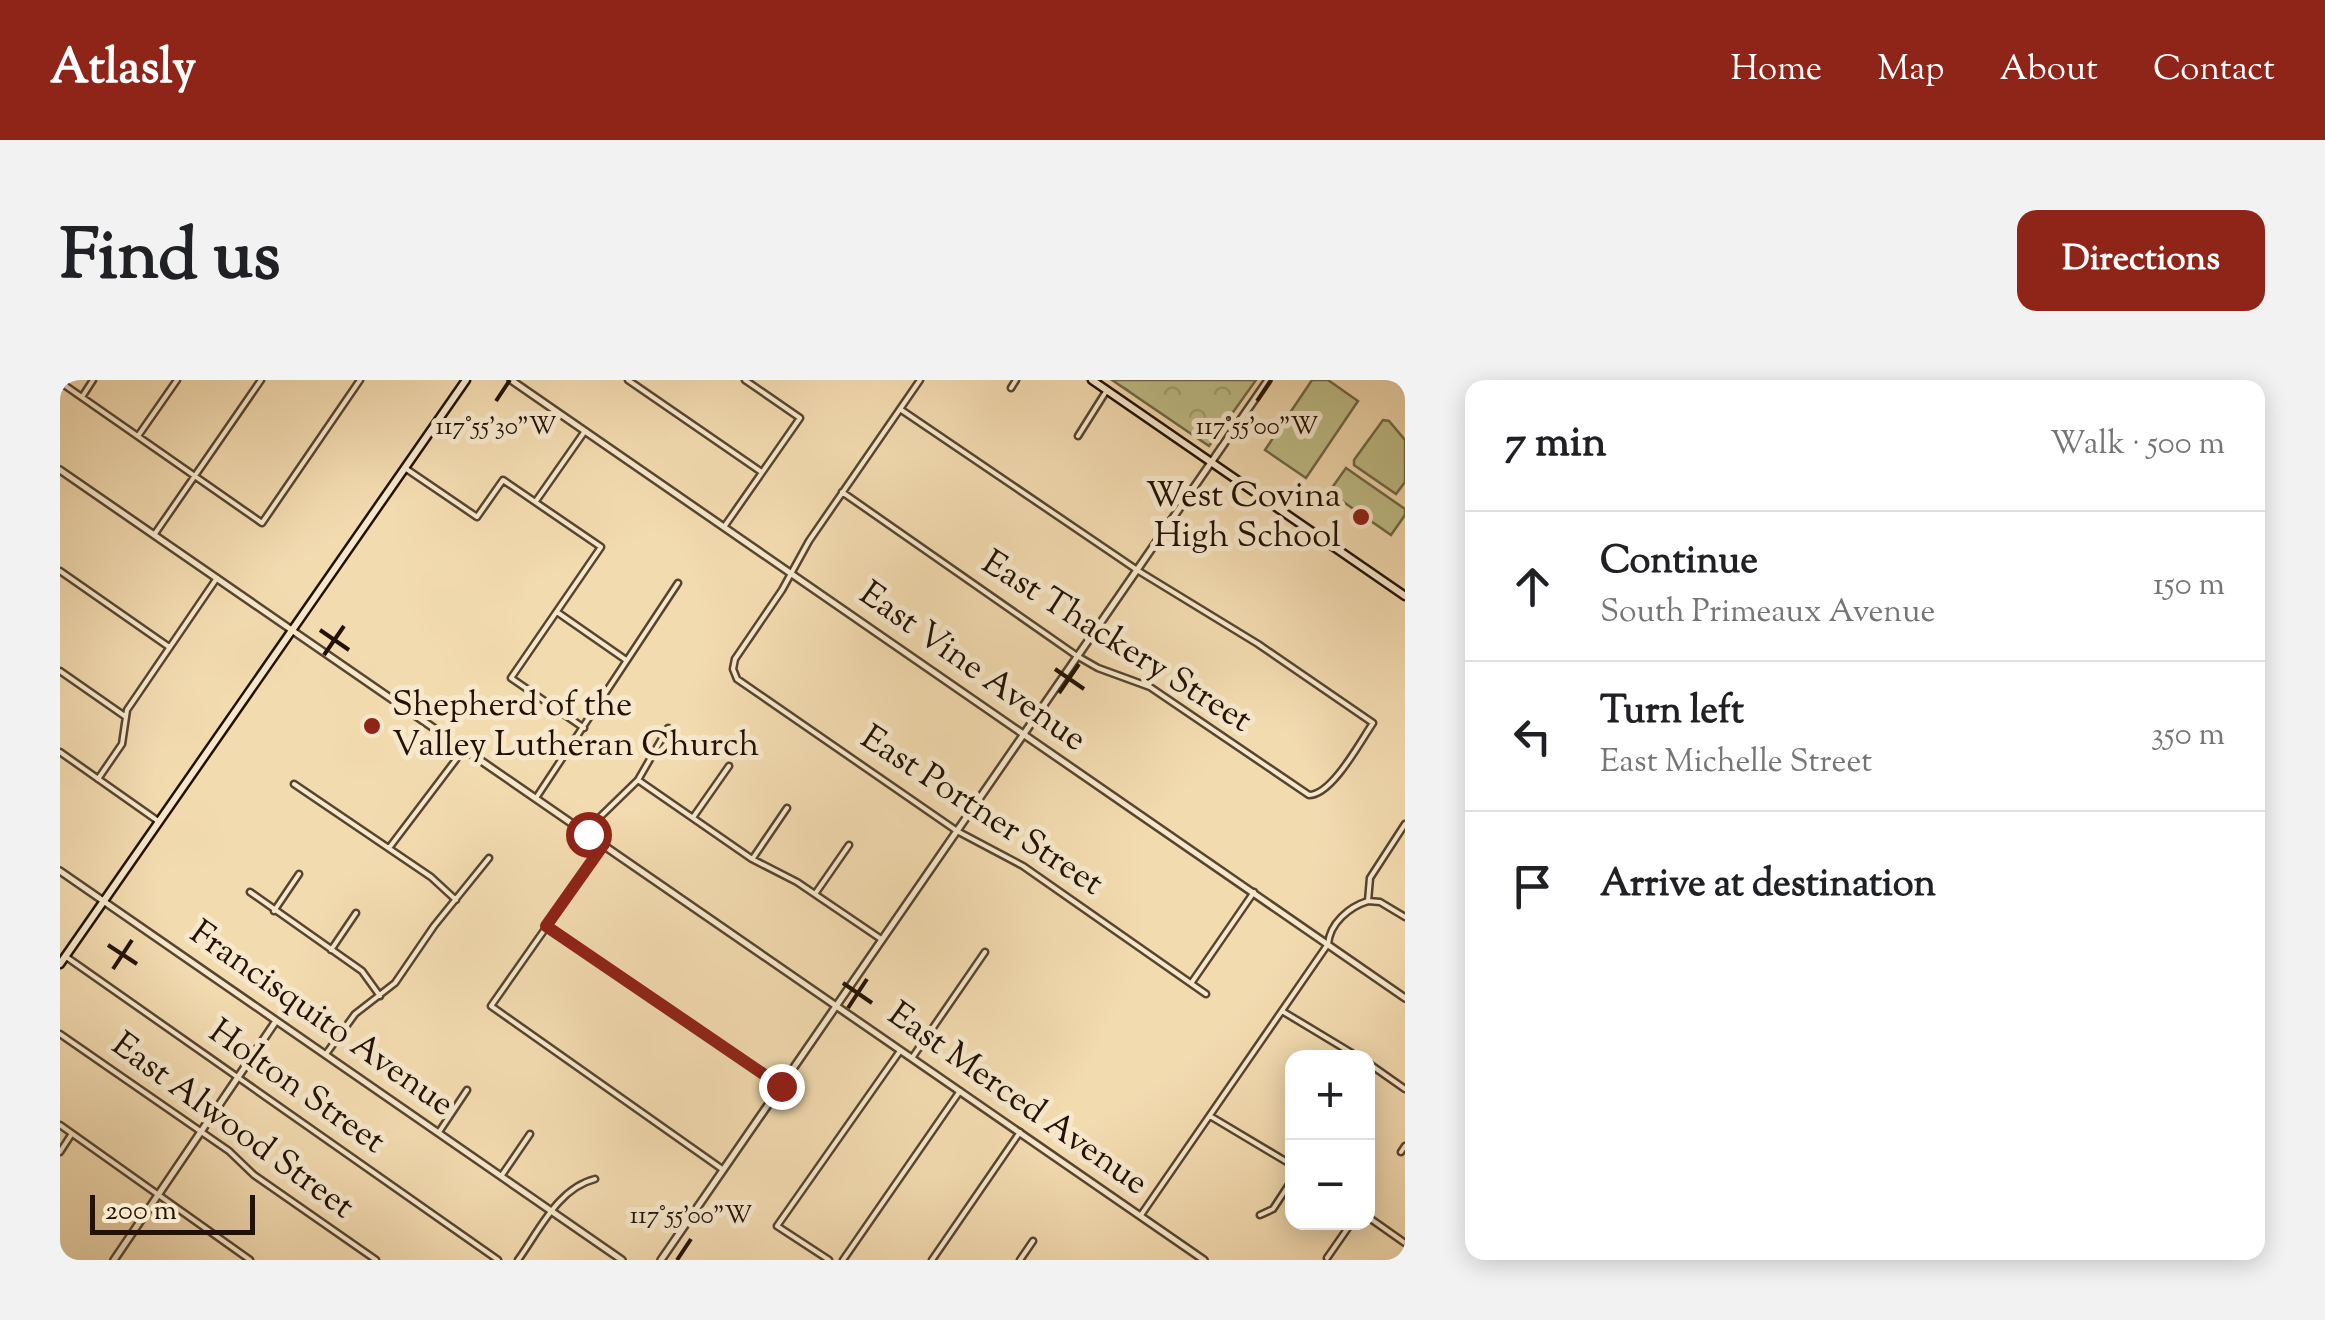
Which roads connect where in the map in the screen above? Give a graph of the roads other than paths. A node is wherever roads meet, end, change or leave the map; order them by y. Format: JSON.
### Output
{"nodes":[{"id":1,"x":93,"y":380,"type":"edge"},
{"id":2,"x":176,"y":380,"type":"edge"},
{"id":3,"x":261,"y":380,"type":"edge"},
{"id":4,"x":360,"y":380,"type":"edge"},
{"id":5,"x":466,"y":380,"type":"edge"},
{"id":6,"x":511,"y":380,"type":"edge"},
{"id":7,"x":628,"y":380,"type":"edge"},
{"id":8,"x":745,"y":380,"type":"edge"},
{"id":9,"x":920,"y":380,"type":"edge"},
{"id":10,"x":1016,"y":380,"type":"edge"},
{"id":11,"x":1092,"y":380,"type":"edge"},
{"id":12,"x":1268,"y":380,"type":"edge"},
{"id":13,"x":60,"y":382,"type":"edge"},
{"id":14,"x":1010,"y":388,"type":"dead end"},
{"id":15,"x":1107,"y":390,"type":"junction"},
{"id":16,"x":82,"y":396,"type":"junction"},
{"id":17,"x":900,"y":409,"type":"junction"},
{"id":18,"x":585,"y":431,"type":"junction"},
{"id":19,"x":138,"y":436,"type":"junction"},
{"id":20,"x":1078,"y":436,"type":"dead end"},
{"id":21,"x":1211,"y":463,"type":"junction"},
{"id":22,"x":405,"y":468,"type":"junction"},
{"id":23,"x":60,"y":470,"type":"edge"},
{"id":24,"x":762,"y":472,"type":"junction"},
{"id":25,"x":195,"y":475,"type":"junction"},
{"id":26,"x":842,"y":492,"type":"junction"},
{"id":27,"x":536,"y":502,"type":"junction"},
{"id":28,"x":724,"y":528,"type":"junction"},
{"id":29,"x":154,"y":535,"type":"junction"},
{"id":30,"x":1137,"y":570,"type":"junction"},
{"id":31,"x":60,"y":571,"type":"edge"},
{"id":32,"x":790,"y":574,"type":"junction"},
{"id":33,"x":217,"y":578,"type":"junction"},
{"id":34,"x":678,"y":582,"type":"dead end"},
{"id":35,"x":1405,"y":596,"type":"edge"},
{"id":36,"x":557,"y":612,"type":"junction"},
{"id":37,"x":292,"y":631,"type":"junction"},
{"id":38,"x":170,"y":646,"type":"junction"},
{"id":39,"x":1077,"y":656,"type":"junction"},
{"id":40,"x":626,"y":660,"type":"junction"},
{"id":41,"x":60,"y":672,"type":"edge"},
{"id":42,"x":126,"y":718,"type":"junction"},
{"id":43,"x":584,"y":728,"type":"junction"},
{"id":44,"x":668,"y":728,"type":"dead end"},
{"id":45,"x":1023,"y":734,"type":"junction"},
{"id":46,"x":464,"y":749,"type":"junction"},
{"id":47,"x":60,"y":752,"type":"edge"},
{"id":48,"x":729,"y":766,"type":"dead end"},
{"id":49,"x":98,"y":778,"type":"junction"},
{"id":50,"x":638,"y":780,"type":"junction"},
{"id":51,"x":294,"y":784,"type":"dead end"},
{"id":52,"x":536,"y":798,"type":"junction"},
{"id":53,"x":787,"y":808,"type":"dead end"},
{"id":54,"x":693,"y":817,"type":"junction"},
{"id":55,"x":160,"y":823,"type":"junction"},
{"id":56,"x":1405,"y":824,"type":"edge"},
{"id":57,"x":956,"y":831,"type":"junction"},
{"id":58,"x":1399,"y":833,"type":"junction"},
{"id":59,"x":588,"y":834,"type":"junction"},
{"id":60,"x":1405,"y":837,"type":"edge"},
{"id":61,"x":604,"y":844,"type":"junction"},
{"id":62,"x":848,"y":845,"type":"dead end"},
{"id":63,"x":389,"y":848,"type":"junction"},
{"id":64,"x":489,"y":858,"type":"dead end"},
{"id":65,"x":752,"y":859,"type":"junction"},
{"id":66,"x":60,"y":871,"type":"edge"},
{"id":67,"x":299,"y":874,"type":"dead end"},
{"id":68,"x":250,"y":892,"type":"dead end"},
{"id":69,"x":1254,"y":892,"type":"junction"},
{"id":70,"x":816,"y":894,"type":"junction"},
{"id":71,"x":104,"y":901,"type":"junction"},
{"id":72,"x":456,"y":901,"type":"junction"},
{"id":73,"x":1368,"y":901,"type":"junction"},
{"id":74,"x":274,"y":911,"type":"junction"},
{"id":75,"x":356,"y":913,"type":"dead end"},
{"id":76,"x":1405,"y":917,"type":"edge"},
{"id":77,"x":546,"y":926,"type":"junction"},
{"id":78,"x":881,"y":940,"type":"junction"},
{"id":79,"x":1328,"y":944,"type":"junction"},
{"id":80,"x":330,"y":950,"type":"junction"},
{"id":81,"x":985,"y":952,"type":"dead end"},
{"id":82,"x":62,"y":960,"type":"edge"},
{"id":83,"x":1192,"y":982,"type":"junction"},
{"id":84,"x":1206,"y":994,"type":"dead end"},
{"id":85,"x":380,"y":996,"type":"junction"},
{"id":86,"x":1405,"y":998,"type":"edge"},
{"id":87,"x":836,"y":1006,"type":"junction"},
{"id":88,"x":1282,"y":1011,"type":"junction"},
{"id":89,"x":276,"y":1020,"type":"junction"},
{"id":90,"x":60,"y":1034,"type":"edge"},
{"id":91,"x":900,"y":1050,"type":"junction"},
{"id":92,"x":1347,"y":1050,"type":"edge"},
{"id":93,"x":326,"y":1054,"type":"junction"},
{"id":94,"x":912,"y":1058,"type":"junction"},
{"id":95,"x":1375,"y":1068,"type":"edge"},
{"id":96,"x":238,"y":1076,"type":"junction"},
{"id":97,"x":781,"y":1086,"type":"junction"},
{"id":98,"x":1405,"y":1089,"type":"edge"},
{"id":99,"x":467,"y":1090,"type":"dead end"},
{"id":100,"x":960,"y":1090,"type":"junction"},
{"id":101,"x":1210,"y":1116,"type":"junction"},
{"id":102,"x":60,"y":1125,"type":"edge"},
{"id":103,"x":200,"y":1132,"type":"junction"},
{"id":104,"x":439,"y":1132,"type":"junction"},
{"id":105,"x":1020,"y":1132,"type":"junction"},
{"id":106,"x":72,"y":1134,"type":"junction"},
{"id":107,"x":530,"y":1134,"type":"dead end"},
{"id":108,"x":1405,"y":1146,"type":"edge"},
{"id":109,"x":60,"y":1152,"type":"edge"},
{"id":110,"x":1401,"y":1152,"type":"dead end"},
{"id":111,"x":1285,"y":1161,"type":"edge"},
{"id":112,"x":722,"y":1169,"type":"junction"},
{"id":113,"x":502,"y":1175,"type":"junction"},
{"id":114,"x":595,"y":1180,"type":"dead end"},
{"id":115,"x":1285,"y":1190,"type":"edge"},
{"id":116,"x":158,"y":1195,"type":"junction"},
{"id":117,"x":553,"y":1211,"type":"junction"},
{"id":118,"x":1260,"y":1215,"type":"dead end"},
{"id":119,"x":1140,"y":1216,"type":"junction"},
{"id":120,"x":1375,"y":1222,"type":"edge"},
{"id":121,"x":1347,"y":1230,"type":"edge"},
{"id":122,"x":1034,"y":1241,"type":"dead end"},
{"id":123,"x":1405,"y":1242,"type":"edge"},
{"id":124,"x":1328,"y":1258,"type":"edge"},
{"id":125,"x":114,"y":1260,"type":"edge"},
{"id":126,"x":250,"y":1260,"type":"edge"},
{"id":127,"x":376,"y":1260,"type":"edge"},
{"id":128,"x":498,"y":1260,"type":"edge"},
{"id":129,"x":518,"y":1260,"type":"edge"},
{"id":130,"x":622,"y":1260,"type":"edge"},
{"id":131,"x":661,"y":1260,"type":"edge"},
{"id":132,"x":829,"y":1260,"type":"edge"},
{"id":133,"x":844,"y":1260,"type":"edge"},
{"id":134,"x":932,"y":1260,"type":"edge"},
{"id":135,"x":1020,"y":1260,"type":"edge"},
{"id":136,"x":1204,"y":1260,"type":"edge"}],
"edges":[{"from":1,"to":16,"type":"street"},
{"from":2,"to":19,"type":"street"},
{"from":3,"to":25,"type":"street"},
{"from":4,"to":25,"type":"street"},
{"from":5,"to":22,"type":"main road"},
{"from":6,"to":18,"type":"street","name":"East Vine Avenue"},
{"from":7,"to":24,"type":"street"},
{"from":8,"to":24,"type":"street"},
{"from":9,"to":17,"type":"street"},
{"from":10,"to":14,"type":"street"},
{"from":11,"to":15,"type":"main road"},
{"from":12,"to":21,"type":"street"},
{"from":13,"to":16,"type":"street"},
{"from":15,"to":20,"type":"street"},
{"from":15,"to":21,"type":"main road"},
{"from":16,"to":19,"type":"street"},
{"from":17,"to":26,"type":"street"},
{"from":17,"to":30,"type":"street"},
{"from":18,"to":27,"type":"street"},
{"from":18,"to":28,"type":"street","name":"East Vine Avenue"},
{"from":19,"to":25,"type":"street"},
{"from":21,"to":30,"type":"street"},
{"from":21,"to":35,"type":"main road"},
{"from":22,"to":27,"type":"street"},
{"from":22,"to":37,"type":"main road"},
{"from":23,"to":29,"type":"street","name":"East Merced Avenue"},
{"from":24,"to":28,"type":"street"},
{"from":25,"to":29,"type":"street"},
{"from":26,"to":32,"type":"street"},
{"from":26,"to":39,"type":"street","name":"East Thackery Street"},
{"from":27,"to":36,"type":"street"},
{"from":28,"to":32,"type":"street","name":"East Vine Avenue"},
{"from":29,"to":33,"type":"street","name":"East Merced Avenue"},
{"from":30,"to":39,"type":"street"},
{"from":30,"to":39,"type":"street","name":"East Thackery Street"},
{"from":31,"to":38,"type":"street"},
{"from":32,"to":45,"type":"street","name":"East Vine Avenue"},
{"from":32,"to":57,"type":"street","name":"East Portner Street"},
{"from":33,"to":37,"type":"street","name":"East Merced Avenue"},
{"from":33,"to":38,"type":"street"},
{"from":34,"to":40,"type":"street"},
{"from":36,"to":40,"type":"street"},
{"from":36,"to":43,"type":"street"},
{"from":37,"to":46,"type":"street","name":"East Merced Avenue"},
{"from":37,"to":55,"type":"main road"},
{"from":38,"to":42,"type":"street"},
{"from":39,"to":45,"type":"street"},
{"from":40,"to":43,"type":"street"},
{"from":41,"to":42,"type":"street"},
{"from":42,"to":49,"type":"street"},
{"from":43,"to":52,"type":"street"},
{"from":44,"to":50,"type":"street"},
{"from":45,"to":57,"type":"street"},
{"from":45,"to":69,"type":"street","name":"East Vine Avenue"},
{"from":46,"to":52,"type":"street","name":"East Merced Avenue"},
{"from":46,"to":63,"type":"street"},
{"from":47,"to":49,"type":"street"},
{"from":48,"to":54,"type":"street"},
{"from":49,"to":55,"type":"street"},
{"from":50,"to":54,"type":"street"},
{"from":50,"to":59,"type":"street"},
{"from":51,"to":63,"type":"street"},
{"from":52,"to":59,"type":"street","name":"East Merced Avenue"},
{"from":53,"to":65,"type":"street"},
{"from":54,"to":65,"type":"street"},
{"from":55,"to":71,"type":"main road"},
{"from":56,"to":58,"type":"street"},
{"from":57,"to":78,"type":"street"},
{"from":57,"to":83,"type":"street","name":"East Portner Street"},
{"from":58,"to":60,"type":"street"},
{"from":58,"to":73,"type":"street"},
{"from":59,"to":61,"type":"street","name":"East Merced Avenue"},
{"from":61,"to":77,"type":"street"},
{"from":61,"to":87,"type":"street","name":"East Merced Avenue"},
{"from":62,"to":70,"type":"street"},
{"from":63,"to":72,"type":"street"},
{"from":64,"to":72,"type":"street"},
{"from":65,"to":70,"type":"street"},
{"from":66,"to":71,"type":"street","name":"Francisquito Avenue"},
{"from":67,"to":74,"type":"street"},
{"from":68,"to":74,"type":"street"},
{"from":69,"to":79,"type":"street","name":"East Vine Avenue"},
{"from":69,"to":83,"type":"street"},
{"from":70,"to":78,"type":"street"},
{"from":71,"to":82,"type":"main road"},
{"from":71,"to":89,"type":"street","name":"Francisquito Avenue"},
{"from":72,"to":85,"type":"street"},
{"from":73,"to":76,"type":"street"},
{"from":73,"to":79,"type":"street"},
{"from":74,"to":80,"type":"street"},
{"from":75,"to":80,"type":"street"},
{"from":77,"to":97,"type":"street"},
{"from":77,"to":112,"type":"street"},
{"from":78,"to":87,"type":"street"},
{"from":79,"to":86,"type":"street","name":"East Vine Avenue"},
{"from":79,"to":88,"type":"street"},
{"from":80,"to":85,"type":"street"},
{"from":81,"to":94,"type":"street"},
{"from":82,"to":96,"type":"street","name":"Holton Street"},
{"from":83,"to":84,"type":"street","name":"East Portner Street"},
{"from":85,"to":93,"type":"street"},
{"from":87,"to":91,"type":"street","name":"East Merced Avenue"},
{"from":87,"to":97,"type":"street"},
{"from":88,"to":92,"type":"street"},
{"from":88,"to":101,"type":"street"},
{"from":89,"to":93,"type":"street","name":"Francisquito Avenue"},
{"from":89,"to":96,"type":"street"},
{"from":90,"to":103,"type":"street","name":"East Alwood Street"},
{"from":91,"to":94,"type":"street","name":"East Merced Avenue"},
{"from":91,"to":132,"type":"street"},
{"from":93,"to":104,"type":"street","name":"Francisquito Avenue"},
{"from":94,"to":100,"type":"street","name":"East Merced Avenue"},
{"from":95,"to":98,"type":"street"},
{"from":96,"to":103,"type":"street"},
{"from":96,"to":128,"type":"street","name":"Holton Street"},
{"from":97,"to":112,"type":"street"},
{"from":99,"to":104,"type":"street"},
{"from":100,"to":105,"type":"street","name":"East Merced Avenue"},
{"from":100,"to":133,"type":"street"},
{"from":101,"to":111,"type":"street"},
{"from":101,"to":119,"type":"street"},
{"from":102,"to":106,"type":"street"},
{"from":103,"to":116,"type":"street"},
{"from":103,"to":127,"type":"street","name":"East Alwood Street"},
{"from":104,"to":113,"type":"street","name":"Francisquito Avenue"},
{"from":105,"to":119,"type":"street","name":"East Merced Avenue"},
{"from":105,"to":134,"type":"street"},
{"from":106,"to":109,"type":"street"},
{"from":106,"to":116,"type":"street"},
{"from":107,"to":113,"type":"street"},
{"from":108,"to":110,"type":"street"},
{"from":112,"to":131,"type":"street"},
{"from":113,"to":117,"type":"street","name":"Francisquito Avenue"},
{"from":114,"to":117,"type":"street"},
{"from":115,"to":118,"type":"street"},
{"from":116,"to":125,"type":"street"},
{"from":116,"to":126,"type":"street"},
{"from":117,"to":129,"type":"street"},
{"from":117,"to":130,"type":"street","name":"Francisquito Avenue"},
{"from":119,"to":136,"type":"street","name":"East Merced Avenue"},
{"from":120,"to":123,"type":"street"},
{"from":121,"to":124,"type":"street"},
{"from":122,"to":135,"type":"street"}]}
